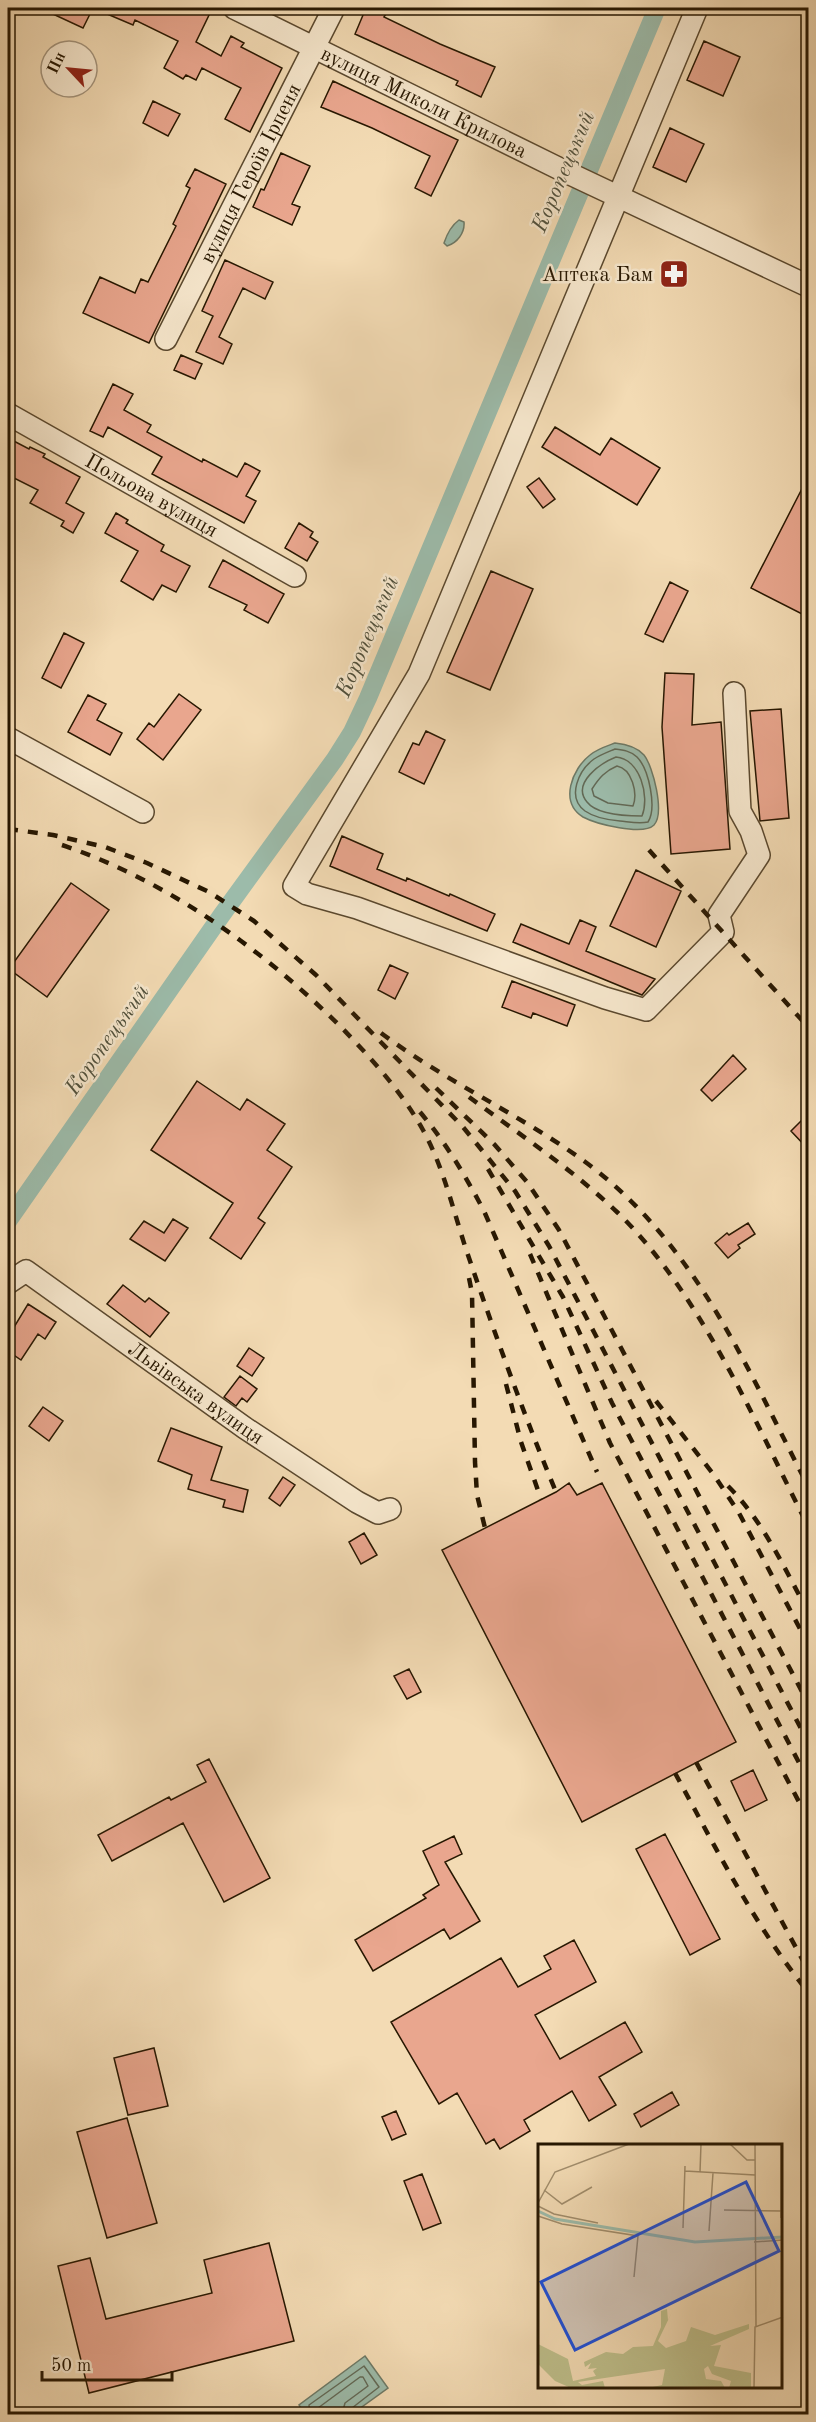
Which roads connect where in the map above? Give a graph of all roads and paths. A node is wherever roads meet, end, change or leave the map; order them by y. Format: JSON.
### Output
{"nodes":[{"id":1,"x":234,"y":8,"type":"edge"},
{"id":2,"x":334,"y":8,"type":"edge"},
{"id":3,"x":697,"y":8,"type":"edge"},
{"id":4,"x":314,"y":47,"type":"junction"},
{"id":5,"x":610,"y":192,"type":"junction"},
{"id":6,"x":808,"y":286,"type":"edge"},
{"id":7,"x":166,"y":339,"type":"dead end"},
{"id":8,"x":8,"y":414,"type":"edge"},
{"id":9,"x":295,"y":576,"type":"dead end"},
{"id":10,"x":734,"y":693,"type":"dead end"},
{"id":11,"x":8,"y":738,"type":"edge"},
{"id":12,"x":143,"y":812,"type":"dead end"},
{"id":13,"x":8,"y":1283,"type":"edge"},
{"id":14,"x":390,"y":1509,"type":"dead end"}],
"edges":[{"from":1,"to":4,"type":"street","name":"вулиця Миколи Крилова"},
{"from":2,"to":4,"type":"street","name":"вулиця Героїв Ірпеня"},
{"from":3,"to":5,"type":"street"},
{"from":4,"to":5,"type":"street","name":"вулиця Миколи Крилова"},
{"from":4,"to":7,"type":"street","name":"вулиця Героїв Ірпеня"},
{"from":5,"to":6,"type":"street","name":"вулиця Миколи Крилова"},
{"from":5,"to":10,"type":"street"},
{"from":8,"to":9,"type":"street","name":"Польова вулиця"},
{"from":11,"to":12,"type":"street"},
{"from":13,"to":14,"type":"street","name":"Львівська вулиця"}]}
